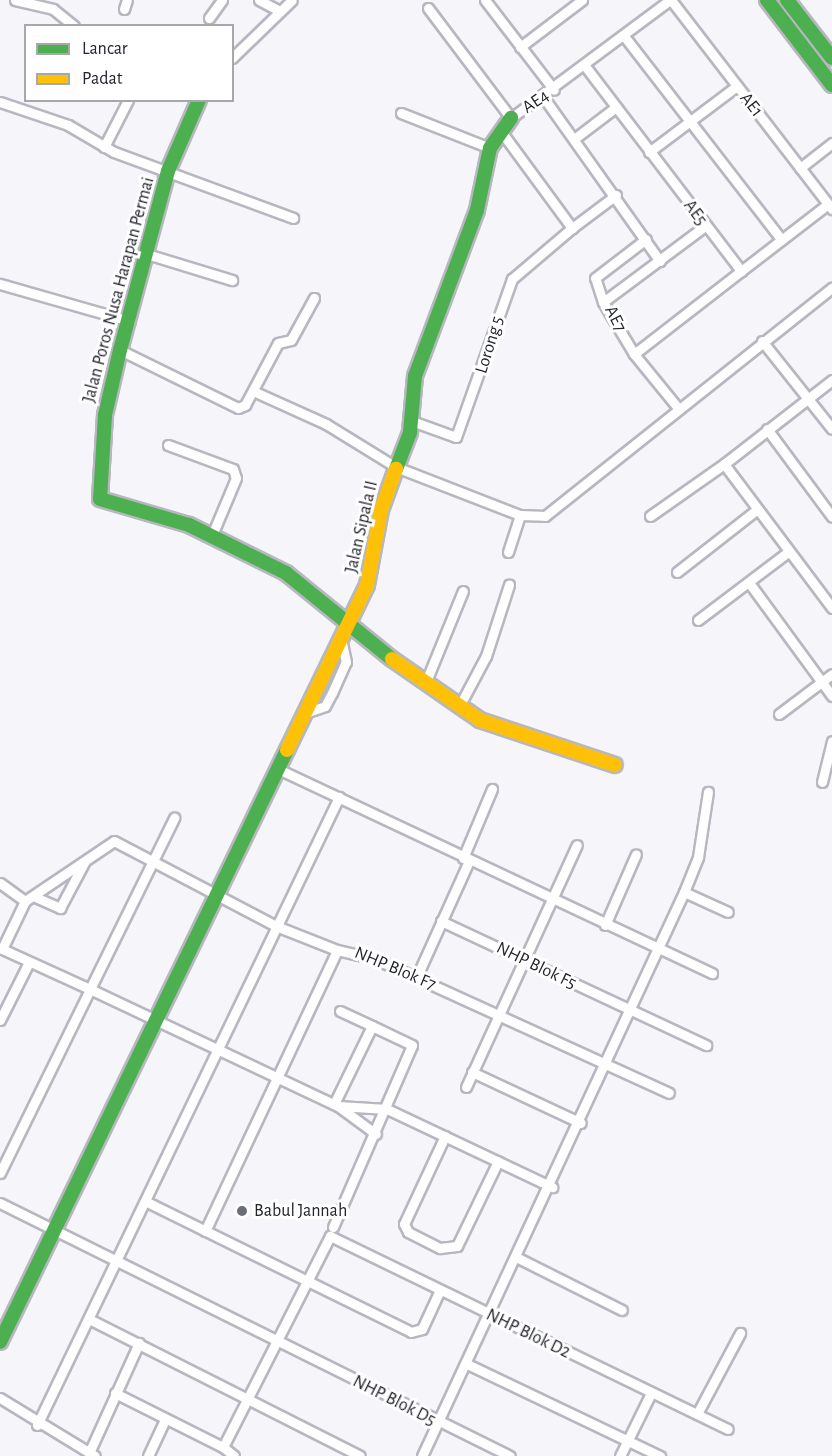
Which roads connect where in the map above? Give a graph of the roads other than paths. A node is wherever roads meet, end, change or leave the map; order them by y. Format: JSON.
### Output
{"nodes":[{"id":1,"x":15,"y":0,"type":"edge"},
{"id":2,"x":222,"y":0,"type":"edge"},
{"id":3,"x":259,"y":0,"type":"edge"},
{"id":4,"x":292,"y":0,"type":"edge"},
{"id":5,"x":582,"y":0,"type":"edge"},
{"id":6,"x":671,"y":0,"type":"edge"},
{"id":7,"x":767,"y":0,"type":"edge"},
{"id":8,"x":789,"y":1,"type":"edge"},
{"id":9,"x":490,"y":2,"type":"edge"},
{"id":10,"x":428,"y":8,"type":"dead end"},
{"id":11,"x":280,"y":11,"type":"junction"},
{"id":12,"x":776,"y":12,"type":"junction"},
{"id":13,"x":209,"y":18,"type":"dead end"},
{"id":14,"x":72,"y":24,"type":"edge"},
{"id":15,"x":624,"y":36,"type":"junction"},
{"id":16,"x":520,"y":47,"type":"junction"},
{"id":17,"x":234,"y":56,"type":"edge"},
{"id":18,"x":832,"y":58,"type":"edge"},
{"id":19,"x":585,"y":66,"type":"junction"},
{"id":20,"x":737,"y":86,"type":"junction"},
{"id":21,"x":832,"y":86,"type":"edge"},
{"id":22,"x":555,"y":90,"type":"junction"},
{"id":23,"x":544,"y":98,"type":"junction"},
{"id":24,"x":0,"y":102,"type":"edge"},
{"id":25,"x":127,"y":102,"type":"edge"},
{"id":26,"x":198,"y":102,"type":"edge"},
{"id":27,"x":616,"y":107,"type":"junction"},
{"id":28,"x":401,"y":113,"type":"dead end"},
{"id":29,"x":511,"y":118,"type":"junction"},
{"id":30,"x":692,"y":120,"type":"junction"},
{"id":31,"x":500,"y":130,"type":"junction"},
{"id":32,"x":574,"y":139,"type":"junction"},
{"id":33,"x":832,"y":143,"type":"edge"},
{"id":34,"x":104,"y":147,"type":"junction"},
{"id":35,"x":490,"y":148,"type":"junction"},
{"id":36,"x":649,"y":152,"type":"junction"},
{"id":37,"x":800,"y":168,"type":"junction"},
{"id":38,"x":168,"y":171,"type":"junction"},
{"id":39,"x":616,"y":195,"type":"junction"},
{"id":40,"x":830,"y":206,"type":"edge"},
{"id":41,"x":293,"y":218,"type":"dead end"},
{"id":42,"x":705,"y":226,"type":"junction"},
{"id":43,"x":572,"y":228,"type":"junction"},
{"id":44,"x":646,"y":239,"type":"junction"},
{"id":45,"x":781,"y":239,"type":"junction"},
{"id":46,"x":150,"y":255,"type":"junction"},
{"id":47,"x":660,"y":261,"type":"junction"},
{"id":48,"x":741,"y":271,"type":"junction"},
{"id":49,"x":232,"y":280,"type":"dead end"},
{"id":50,"x":0,"y":284,"type":"edge"},
{"id":51,"x":832,"y":288,"type":"edge"},
{"id":52,"x":314,"y":298,"type":"dead end"},
{"id":53,"x":603,"y":302,"type":"junction"},
{"id":54,"x":130,"y":321,"type":"junction"},
{"id":55,"x":762,"y":341,"type":"junction"},
{"id":56,"x":120,"y":350,"type":"junction"},
{"id":57,"x":634,"y":354,"type":"junction"},
{"id":58,"x":832,"y":380,"type":"edge"},
{"id":59,"x":253,"y":391,"type":"junction"},
{"id":60,"x":808,"y":398,"type":"junction"},
{"id":61,"x":678,"y":408,"type":"junction"},
{"id":62,"x":410,"y":420,"type":"junction"},
{"id":63,"x":767,"y":429,"type":"junction"},
{"id":64,"x":832,"y":429,"type":"edge"},
{"id":65,"x":168,"y":445,"type":"dead end"},
{"id":66,"x":723,"y":464,"type":"junction"},
{"id":67,"x":396,"y":467,"type":"junction"},
{"id":68,"x":755,"y":511,"type":"junction"},
{"id":69,"x":520,"y":514,"type":"junction"},
{"id":70,"x":650,"y":516,"type":"dead end"},
{"id":71,"x":832,"y":517,"type":"edge"},
{"id":72,"x":212,"y":535,"type":"junction"},
{"id":73,"x":507,"y":552,"type":"dead end"},
{"id":74,"x":788,"y":552,"type":"junction"},
{"id":75,"x":677,"y":572,"type":"dead end"},
{"id":76,"x":750,"y":584,"type":"junction"},
{"id":77,"x":509,"y":585,"type":"dead end"},
{"id":78,"x":463,"y":591,"type":"dead end"},
{"id":79,"x":832,"y":606,"type":"edge"},
{"id":80,"x":698,"y":620,"type":"dead end"},
{"id":81,"x":344,"y":632,"type":"junction"},
{"id":82,"x":832,"y":674,"type":"edge"},
{"id":83,"x":427,"y":679,"type":"junction"},
{"id":84,"x":822,"y":681,"type":"junction"},
{"id":85,"x":832,"y":696,"type":"edge"},
{"id":86,"x":460,"y":703,"type":"junction"},
{"id":87,"x":779,"y":714,"type":"dead end"},
{"id":88,"x":832,"y":741,"type":"edge"},
{"id":89,"x":615,"y":765,"type":"dead end"},
{"id":90,"x":276,"y":768,"type":"junction"},
{"id":91,"x":822,"y":782,"type":"dead end"},
{"id":92,"x":492,"y":789,"type":"dead end"},
{"id":93,"x":708,"y":792,"type":"dead end"},
{"id":94,"x":339,"y":797,"type":"junction"},
{"id":95,"x":174,"y":818,"type":"dead end"},
{"id":96,"x":577,"y":845,"type":"dead end"},
{"id":97,"x":636,"y":854,"type":"dead end"},
{"id":98,"x":86,"y":859,"type":"junction"},
{"id":99,"x":154,"y":860,"type":"junction"},
{"id":100,"x":466,"y":860,"type":"junction"},
{"id":101,"x":0,"y":883,"type":"edge"},
{"id":102,"x":684,"y":892,"type":"junction"},
{"id":103,"x":217,"y":894,"type":"junction"},
{"id":104,"x":29,"y":898,"type":"junction"},
{"id":105,"x":549,"y":899,"type":"junction"},
{"id":106,"x":728,"y":912,"type":"dead end"},
{"id":107,"x":441,"y":921,"type":"junction"},
{"id":108,"x":605,"y":925,"type":"junction"},
{"id":109,"x":276,"y":926,"type":"junction"},
{"id":110,"x":1,"y":948,"type":"edge"},
{"id":111,"x":337,"y":950,"type":"junction"},
{"id":112,"x":658,"y":950,"type":"junction"},
{"id":113,"x":522,"y":958,"type":"junction"},
{"id":114,"x":28,"y":962,"type":"junction"},
{"id":115,"x":712,"y":973,"type":"dead end"},
{"id":116,"x":417,"y":976,"type":"junction"},
{"id":117,"x":90,"y":989,"type":"junction"},
{"id":118,"x":340,"y":1011,"type":"dead end"},
{"id":119,"x":631,"y":1011,"type":"junction"},
{"id":120,"x":497,"y":1016,"type":"junction"},
{"id":121,"x":156,"y":1018,"type":"junction"},
{"id":122,"x":0,"y":1021,"type":"edge"},
{"id":123,"x":372,"y":1026,"type":"junction"},
{"id":124,"x":706,"y":1045,"type":"dead end"},
{"id":125,"x":221,"y":1052,"type":"junction"},
{"id":126,"x":606,"y":1067,"type":"junction"},
{"id":127,"x":472,"y":1072,"type":"junction"},
{"id":128,"x":277,"y":1080,"type":"junction"},
{"id":129,"x":466,"y":1087,"type":"dead end"},
{"id":130,"x":669,"y":1093,"type":"dead end"},
{"id":131,"x":336,"y":1105,"type":"junction"},
{"id":132,"x":387,"y":1109,"type":"junction"},
{"id":133,"x":581,"y":1123,"type":"junction"},
{"id":134,"x":376,"y":1134,"type":"junction"},
{"id":135,"x":445,"y":1136,"type":"junction"},
{"id":136,"x":5,"y":1152,"type":"edge"},
{"id":137,"x":498,"y":1161,"type":"junction"},
{"id":138,"x":0,"y":1173,"type":"edge"},
{"id":139,"x":552,"y":1187,"type":"junction"},
{"id":140,"x":147,"y":1202,"type":"junction"},
{"id":141,"x":0,"y":1203,"type":"edge"},
{"id":142,"x":54,"y":1231,"type":"junction"},
{"id":143,"x":331,"y":1231,"type":"junction"},
{"id":144,"x":205,"y":1232,"type":"junction"},
{"id":145,"x":518,"y":1258,"type":"junction"},
{"id":146,"x":118,"y":1264,"type":"junction"},
{"id":147,"x":306,"y":1282,"type":"junction"},
{"id":148,"x":440,"y":1290,"type":"junction"},
{"id":149,"x":622,"y":1311,"type":"dead end"},
{"id":150,"x":490,"y":1316,"type":"junction"},
{"id":151,"x":92,"y":1320,"type":"junction"},
{"id":152,"x":740,"y":1333,"type":"dead end"},
{"id":153,"x":0,"y":1342,"type":"edge"},
{"id":154,"x":280,"y":1342,"type":"junction"},
{"id":155,"x":139,"y":1343,"type":"junction"},
{"id":156,"x":467,"y":1364,"type":"junction"},
{"id":157,"x":115,"y":1393,"type":"junction"},
{"id":158,"x":651,"y":1393,"type":"junction"},
{"id":159,"x":246,"y":1396,"type":"junction"},
{"id":160,"x":0,"y":1398,"type":"edge"},
{"id":161,"x":697,"y":1414,"type":"junction"},
{"id":162,"x":165,"y":1420,"type":"junction"},
{"id":163,"x":33,"y":1422,"type":"junction"},
{"id":164,"x":438,"y":1423,"type":"junction"},
{"id":165,"x":728,"y":1429,"type":"dead end"},
{"id":166,"x":627,"y":1439,"type":"junction"},
{"id":167,"x":223,"y":1447,"type":"junction"},
{"id":168,"x":92,"y":1455,"type":"edge"},
{"id":169,"x":148,"y":1456,"type":"edge"},
{"id":170,"x":234,"y":1456,"type":"edge"},
{"id":171,"x":360,"y":1456,"type":"edge"},
{"id":172,"x":422,"y":1456,"type":"edge"},
{"id":173,"x":510,"y":1456,"type":"edge"},
{"id":174,"x":620,"y":1456,"type":"edge"},
{"id":175,"x":660,"y":1456,"type":"edge"}],
"edges":[{"from":1,"to":14,"type":"street"},
{"from":2,"to":13,"type":"street"},
{"from":3,"to":11,"type":"street"},
{"from":4,"to":11,"type":"street"},
{"from":5,"to":16,"type":"street"},
{"from":6,"to":15,"type":"street","name":"AE4"},
{"from":6,"to":20,"type":"street","name":"AE1"},
{"from":7,"to":12,"type":"street"},
{"from":8,"to":12,"type":"street"},
{"from":8,"to":18,"type":"street"},
{"from":9,"to":16,"type":"street"},
{"from":10,"to":29,"type":"street","name":"AE4"},
{"from":11,"to":17,"type":"street"},
{"from":12,"to":21,"type":"street"},
{"from":15,"to":19,"type":"street","name":"AE4"},
{"from":15,"to":30,"type":"street"},
{"from":16,"to":22,"type":"street"},
{"from":19,"to":22,"type":"street","name":"AE4"},
{"from":19,"to":27,"type":"street","name":"AE5"},
{"from":20,"to":30,"type":"street"},
{"from":20,"to":37,"type":"street","name":"AE1"},
{"from":22,"to":23,"type":"street","name":"AE4"},
{"from":23,"to":29,"type":"street","name":"AE4"},
{"from":23,"to":32,"type":"street"},
{"from":24,"to":34,"type":"street"},
{"from":25,"to":34,"type":"street"},
{"from":26,"to":38,"type":"street","name":"Jalan Poros Nusa Harapan Permai"},
{"from":27,"to":32,"type":"street"},
{"from":27,"to":36,"type":"street","name":"AE5"},
{"from":28,"to":35,"type":"street"},
{"from":29,"to":31,"type":"street","name":"Jalan Sipala II"},
{"from":30,"to":36,"type":"street"},
{"from":30,"to":45,"type":"street"},
{"from":31,"to":35,"type":"street","name":"Jalan Sipala II"},
{"from":31,"to":43,"type":"street"},
{"from":32,"to":39,"type":"street"},
{"from":33,"to":37,"type":"street"},
{"from":34,"to":38,"type":"street"},
{"from":35,"to":62,"type":"street","name":"Jalan Sipala II"},
{"from":36,"to":42,"type":"street","name":"AE5"},
{"from":37,"to":40,"type":"street","name":"AE1"},
{"from":38,"to":41,"type":"street"},
{"from":38,"to":46,"type":"street","name":"Jalan Poros Nusa Harapan Permai"},
{"from":39,"to":43,"type":"street"},
{"from":39,"to":44,"type":"street"},
{"from":40,"to":45,"type":"street"},
{"from":42,"to":47,"type":"street","name":"AE7"},
{"from":42,"to":48,"type":"street","name":"AE5"},
{"from":43,"to":62,"type":"street","name":"Lorong 5"},
{"from":44,"to":47,"type":"street"},
{"from":44,"to":53,"type":"street"},
{"from":45,"to":48,"type":"street"},
{"from":46,"to":49,"type":"street"},
{"from":46,"to":54,"type":"street","name":"Jalan Poros Nusa Harapan Permai"},
{"from":47,"to":53,"type":"street","name":"AE7"},
{"from":48,"to":57,"type":"street"},
{"from":50,"to":54,"type":"street"},
{"from":51,"to":55,"type":"street"},
{"from":52,"to":59,"type":"street"},
{"from":53,"to":57,"type":"street","name":"AE7"},
{"from":54,"to":56,"type":"street","name":"Jalan Poros Nusa Harapan Permai"},
{"from":55,"to":60,"type":"street"},
{"from":55,"to":61,"type":"street"},
{"from":56,"to":59,"type":"street"},
{"from":56,"to":72,"type":"street","name":"Jalan Poros Nusa Harapan Permai"},
{"from":57,"to":61,"type":"street","name":"AE7"},
{"from":58,"to":60,"type":"street"},
{"from":59,"to":67,"type":"street"},
{"from":60,"to":63,"type":"street"},
{"from":60,"to":64,"type":"street"},
{"from":61,"to":69,"type":"street"},
{"from":62,"to":67,"type":"street","name":"Jalan Sipala II"},
{"from":63,"to":66,"type":"street"},
{"from":63,"to":71,"type":"street"},
{"from":65,"to":72,"type":"street"},
{"from":66,"to":68,"type":"street"},
{"from":66,"to":70,"type":"street"},
{"from":67,"to":69,"type":"street"},
{"from":67,"to":81,"type":"street","name":"Jalan Sipala II"},
{"from":68,"to":74,"type":"street"},
{"from":68,"to":75,"type":"street"},
{"from":69,"to":73,"type":"street"},
{"from":72,"to":81,"type":"street","name":"Jalan Poros Nusa Harapan Permai"},
{"from":74,"to":76,"type":"street"},
{"from":74,"to":79,"type":"street"},
{"from":76,"to":80,"type":"street"},
{"from":76,"to":84,"type":"street"},
{"from":77,"to":86,"type":"street"},
{"from":78,"to":83,"type":"street"},
{"from":81,"to":83,"type":"street","name":"Jalan Poros Nusa Harapan Permai"},
{"from":81,"to":90,"type":"street","name":"Jalan Sipala II"},
{"from":82,"to":84,"type":"street"},
{"from":83,"to":86,"type":"street","name":"Jalan Poros Nusa Harapan Permai"},
{"from":84,"to":85,"type":"street"},
{"from":84,"to":87,"type":"street"},
{"from":86,"to":89,"type":"street","name":"Jalan Poros Nusa Harapan Permai"},
{"from":88,"to":91,"type":"street"},
{"from":90,"to":94,"type":"street"},
{"from":90,"to":103,"type":"street","name":"Jalan Sipala II"},
{"from":92,"to":100,"type":"street"},
{"from":93,"to":102,"type":"street"},
{"from":94,"to":100,"type":"street"},
{"from":94,"to":109,"type":"street"},
{"from":95,"to":99,"type":"street"},
{"from":96,"to":105,"type":"street"},
{"from":97,"to":108,"type":"street"},
{"from":98,"to":99,"type":"street"},
{"from":98,"to":104,"type":"street"},
{"from":98,"to":104,"type":"street"},
{"from":99,"to":103,"type":"street"},
{"from":99,"to":117,"type":"street"},
{"from":100,"to":105,"type":"street"},
{"from":100,"to":107,"type":"street"},
{"from":101,"to":104,"type":"street"},
{"from":102,"to":106,"type":"street"},
{"from":102,"to":112,"type":"street"},
{"from":103,"to":109,"type":"street"},
{"from":103,"to":121,"type":"street","name":"Jalan Sipala II"},
{"from":104,"to":110,"type":"street"},
{"from":105,"to":108,"type":"street"},
{"from":105,"to":113,"type":"street"},
{"from":107,"to":113,"type":"street","name":"NHP Blok F5"},
{"from":107,"to":116,"type":"street"},
{"from":108,"to":112,"type":"street"},
{"from":109,"to":111,"type":"street"},
{"from":109,"to":125,"type":"street"},
{"from":110,"to":114,"type":"street"},
{"from":111,"to":116,"type":"street","name":"NHP Blok F7"},
{"from":111,"to":128,"type":"street","name":"NHP Blok F7"},
{"from":112,"to":115,"type":"street"},
{"from":112,"to":119,"type":"street"},
{"from":113,"to":119,"type":"street","name":"NHP Blok F5"},
{"from":113,"to":120,"type":"street"},
{"from":114,"to":117,"type":"street"},
{"from":114,"to":122,"type":"street"},
{"from":116,"to":120,"type":"street","name":"NHP Blok F7"},
{"from":117,"to":121,"type":"street"},
{"from":117,"to":136,"type":"street"},
{"from":118,"to":123,"type":"street"},
{"from":119,"to":124,"type":"street","name":"NHP Blok F5"},
{"from":119,"to":126,"type":"street"},
{"from":120,"to":126,"type":"street","name":"NHP Blok F7"},
{"from":120,"to":127,"type":"street"},
{"from":121,"to":125,"type":"street"},
{"from":121,"to":142,"type":"street","name":"Jalan Sipala II"},
{"from":123,"to":131,"type":"street"},
{"from":123,"to":132,"type":"street"},
{"from":125,"to":128,"type":"street"},
{"from":125,"to":140,"type":"street"},
{"from":126,"to":130,"type":"street","name":"NHP Blok F7"},
{"from":126,"to":133,"type":"street"},
{"from":127,"to":129,"type":"street"},
{"from":127,"to":133,"type":"street"},
{"from":128,"to":131,"type":"street"},
{"from":128,"to":144,"type":"street","name":"NHP Blok F7"},
{"from":131,"to":132,"type":"street"},
{"from":131,"to":134,"type":"street"},
{"from":132,"to":134,"type":"street"},
{"from":132,"to":135,"type":"street"},
{"from":133,"to":139,"type":"street"},
{"from":134,"to":143,"type":"street"},
{"from":135,"to":137,"type":"street"},
{"from":135,"to":137,"type":"street"},
{"from":136,"to":138,"type":"street"},
{"from":137,"to":139,"type":"street"},
{"from":139,"to":145,"type":"street"},
{"from":140,"to":144,"type":"street"},
{"from":140,"to":146,"type":"street"},
{"from":141,"to":142,"type":"street","name":"NHP Blok D5"},
{"from":142,"to":146,"type":"street","name":"NHP Blok D5"},
{"from":142,"to":153,"type":"street","name":"Jalan Sipala II"},
{"from":143,"to":147,"type":"street"},
{"from":143,"to":148,"type":"street","name":"NHP Blok D2"},
{"from":144,"to":147,"type":"street"},
{"from":145,"to":149,"type":"street"},
{"from":145,"to":150,"type":"street"},
{"from":146,"to":151,"type":"street"},
{"from":146,"to":154,"type":"street","name":"NHP Blok D5"},
{"from":147,"to":148,"type":"street"},
{"from":147,"to":154,"type":"street"},
{"from":148,"to":150,"type":"street","name":"NHP Blok D2"},
{"from":150,"to":156,"type":"street"},
{"from":150,"to":158,"type":"street","name":"NHP Blok D2"},
{"from":151,"to":155,"type":"street"},
{"from":151,"to":163,"type":"street"},
{"from":152,"to":161,"type":"street"},
{"from":154,"to":159,"type":"street"},
{"from":154,"to":164,"type":"street","name":"NHP Blok D5"},
{"from":155,"to":157,"type":"street"},
{"from":155,"to":159,"type":"street"},
{"from":156,"to":164,"type":"street"},
{"from":156,"to":166,"type":"street"},
{"from":157,"to":162,"type":"street"},
{"from":157,"to":168,"type":"street"},
{"from":158,"to":161,"type":"street","name":"NHP Blok D2"},
{"from":158,"to":166,"type":"street"},
{"from":159,"to":167,"type":"street"},
{"from":159,"to":171,"type":"street"},
{"from":160,"to":163,"type":"street"},
{"from":161,"to":165,"type":"street","name":"NHP Blok D2"},
{"from":162,"to":167,"type":"street"},
{"from":162,"to":169,"type":"street"},
{"from":163,"to":168,"type":"street"},
{"from":164,"to":172,"type":"street"},
{"from":164,"to":173,"type":"street","name":"NHP Blok D5"},
{"from":166,"to":174,"type":"street"},
{"from":166,"to":175,"type":"street"},
{"from":167,"to":170,"type":"street"}]}
